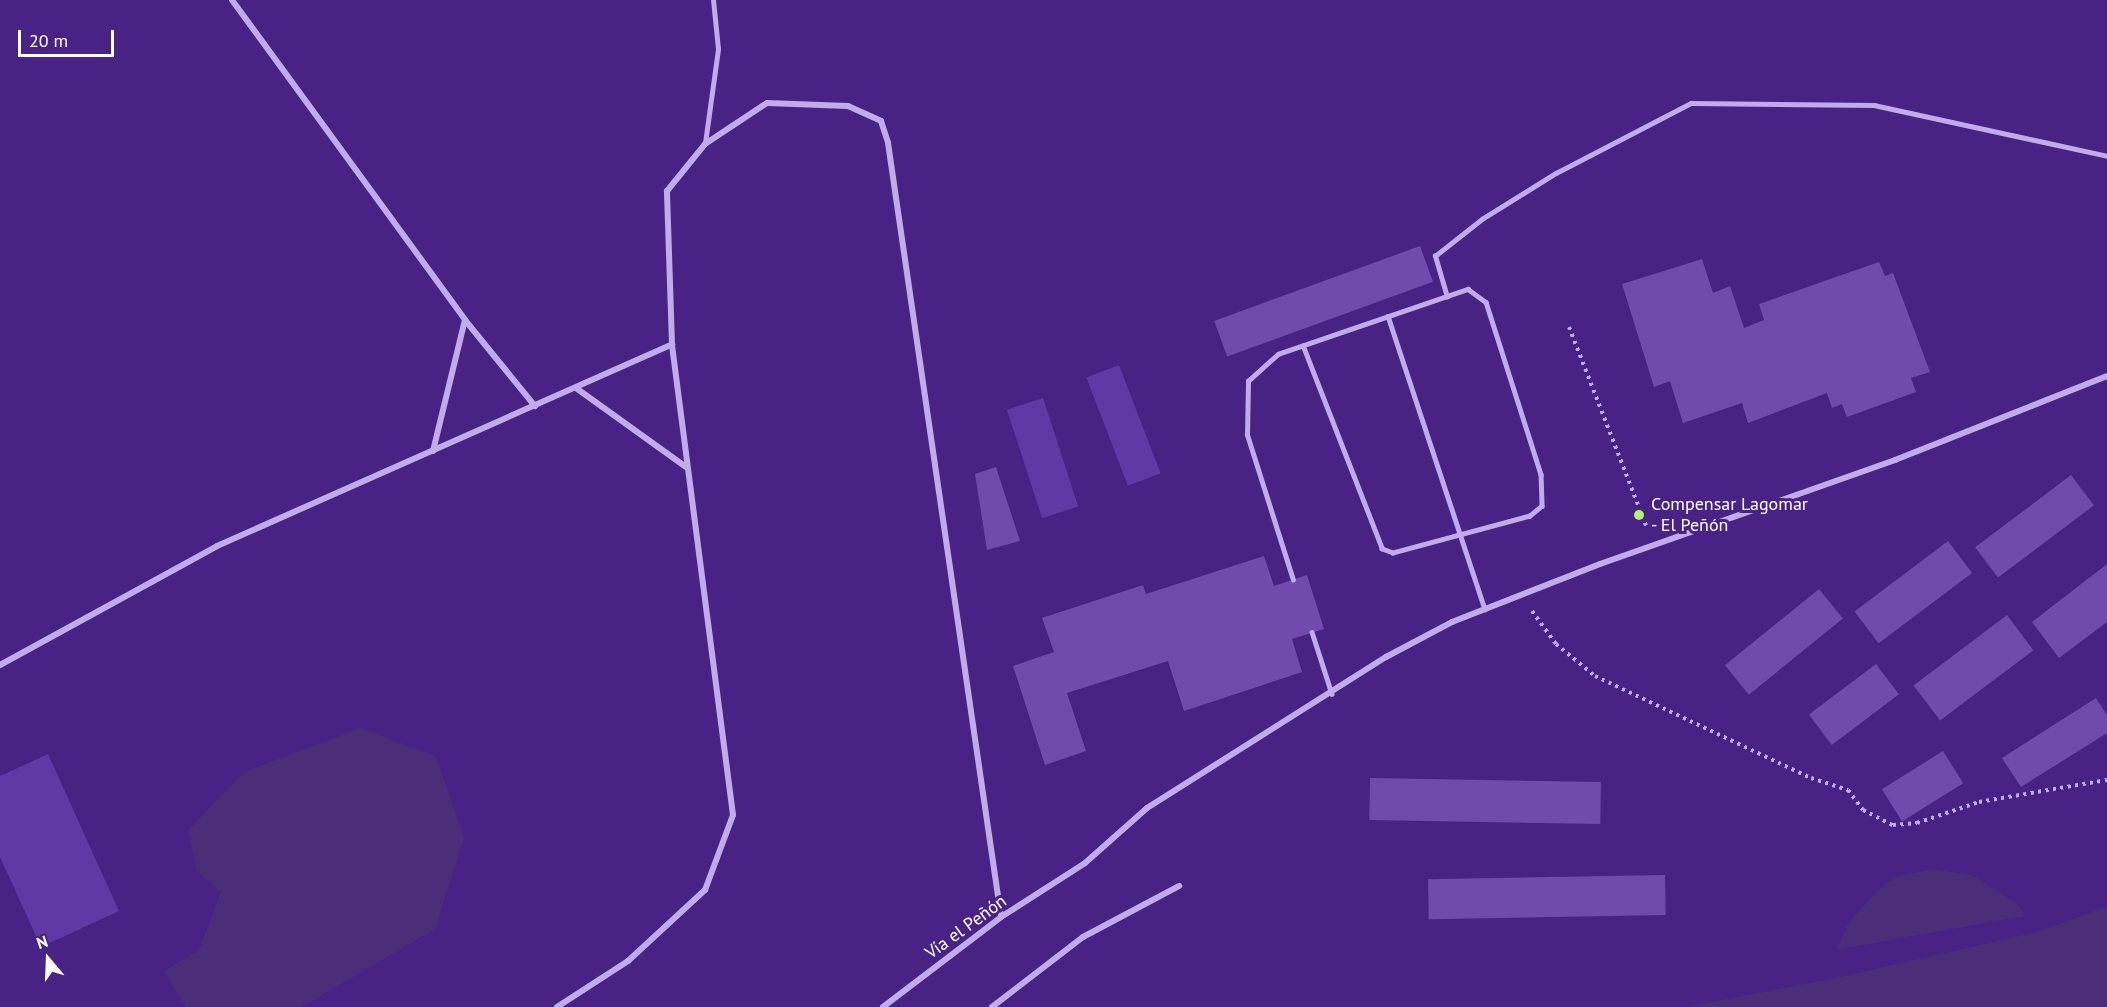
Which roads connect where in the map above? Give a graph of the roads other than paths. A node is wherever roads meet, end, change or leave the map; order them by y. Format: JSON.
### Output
{"nodes":[{"id":1,"x":232,"y":0,"type":"edge"},
{"id":2,"x":713,"y":0,"type":"edge"},
{"id":3,"x":705,"y":144,"type":"junction"},
{"id":4,"x":2107,"y":156,"type":"edge"},
{"id":5,"x":1447,"y":297,"type":"junction"},
{"id":6,"x":1388,"y":316,"type":"junction"},
{"id":7,"x":465,"y":320,"type":"junction"},
{"id":8,"x":672,"y":344,"type":"junction"},
{"id":9,"x":1303,"y":346,"type":"junction"},
{"id":10,"x":2107,"y":376,"type":"edge"},
{"id":11,"x":576,"y":388,"type":"junction"},
{"id":12,"x":535,"y":406,"type":"junction"},
{"id":13,"x":433,"y":451,"type":"junction"},
{"id":14,"x":686,"y":467,"type":"junction"},
{"id":15,"x":1458,"y":533,"type":"junction"},
{"id":16,"x":1293,"y":580,"type":"dead end"},
{"id":17,"x":1485,"y":609,"type":"junction"},
{"id":18,"x":1312,"y":632,"type":"dead end"},
{"id":19,"x":0,"y":665,"type":"edge"},
{"id":20,"x":1332,"y":694,"type":"junction"},
{"id":21,"x":1179,"y":886,"type":"dead end"},
{"id":22,"x":1001,"y":917,"type":"junction"},
{"id":23,"x":557,"y":1007,"type":"edge"},
{"id":24,"x":883,"y":1007,"type":"edge"},
{"id":25,"x":992,"y":1007,"type":"edge"}],
"edges":[{"from":1,"to":7,"type":"street"},
{"from":2,"to":3,"type":"lane"},
{"from":3,"to":8,"type":"street"},
{"from":3,"to":22,"type":"street"},
{"from":4,"to":5,"type":"lane"},
{"from":5,"to":6,"type":"lane"},
{"from":5,"to":15,"type":"lane"},
{"from":6,"to":9,"type":"lane"},
{"from":6,"to":15,"type":"lane"},
{"from":7,"to":12,"type":"street"},
{"from":7,"to":13,"type":"street"},
{"from":8,"to":11,"type":"street"},
{"from":8,"to":14,"type":"street"},
{"from":9,"to":15,"type":"lane"},
{"from":9,"to":16,"type":"lane"},
{"from":10,"to":17,"type":"street","name":"Vía el Peñón"},
{"from":11,"to":12,"type":"street"},
{"from":11,"to":14,"type":"street"},
{"from":12,"to":13,"type":"street"},
{"from":13,"to":19,"type":"street"},
{"from":14,"to":23,"type":"street"},
{"from":15,"to":17,"type":"lane"},
{"from":17,"to":20,"type":"street","name":"Vía el Peñón"},
{"from":18,"to":20,"type":"lane"},
{"from":20,"to":22,"type":"street","name":"Vía el Peñón"},
{"from":21,"to":25,"type":"street"},
{"from":22,"to":24,"type":"street","name":"Vía el Peñón"}]}
